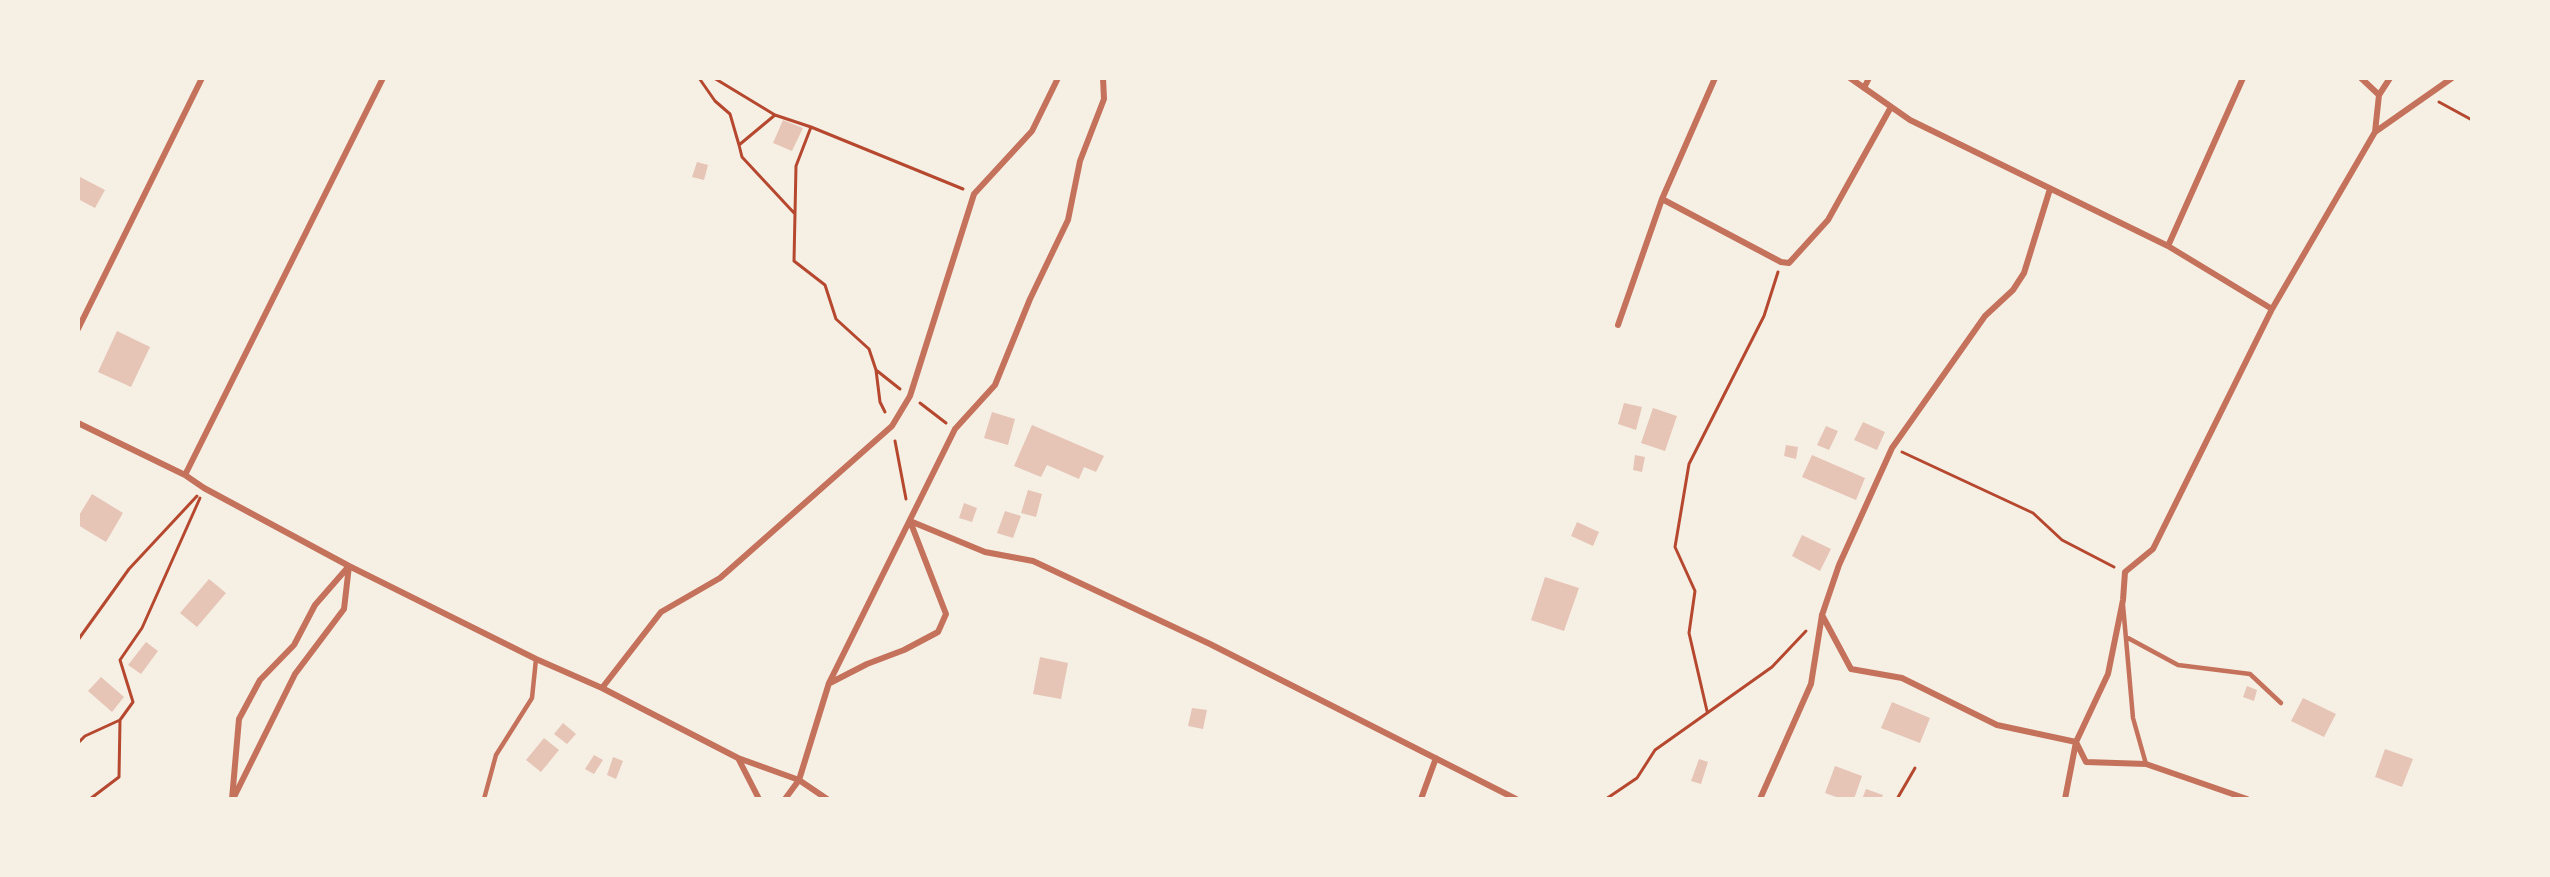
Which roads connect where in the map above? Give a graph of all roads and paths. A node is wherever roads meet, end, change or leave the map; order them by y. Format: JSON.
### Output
{"nodes":[{"id":1,"x":202,"y":78,"type":"edge"},
{"id":2,"x":383,"y":78,"type":"edge"},
{"id":3,"x":699,"y":78,"type":"edge"},
{"id":4,"x":714,"y":78,"type":"edge"},
{"id":5,"x":1058,"y":78,"type":"edge"},
{"id":6,"x":1103,"y":78,"type":"edge"},
{"id":7,"x":1715,"y":78,"type":"edge"},
{"id":8,"x":1850,"y":78,"type":"edge"},
{"id":9,"x":1869,"y":78,"type":"edge"},
{"id":10,"x":2243,"y":78,"type":"edge"},
{"id":11,"x":2361,"y":78,"type":"edge"},
{"id":12,"x":2390,"y":78,"type":"edge"},
{"id":13,"x":2452,"y":78,"type":"edge"},
{"id":14,"x":1864,"y":88,"type":"junction"},
{"id":15,"x":2379,"y":95,"type":"junction"},
{"id":16,"x":2427,"y":95,"type":"junction"},
{"id":17,"x":1891,"y":107,"type":"junction"},
{"id":18,"x":775,"y":114,"type":"junction"},
{"id":19,"x":2472,"y":120,"type":"edge"},
{"id":20,"x":811,"y":127,"type":"junction"},
{"id":21,"x":2374,"y":132,"type":"junction"},
{"id":22,"x":739,"y":145,"type":"junction"},
{"id":23,"x":2050,"y":189,"type":"junction"},
{"id":24,"x":974,"y":194,"type":"junction"},
{"id":25,"x":1662,"y":199,"type":"junction"},
{"id":26,"x":795,"y":214,"type":"junction"},
{"id":27,"x":2168,"y":246,"type":"junction"},
{"id":28,"x":1781,"y":262,"type":"junction"},
{"id":29,"x":2272,"y":309,"type":"junction"},
{"id":30,"x":1618,"y":325,"type":"dead end"},
{"id":31,"x":78,"y":329,"type":"edge"},
{"id":32,"x":876,"y":370,"type":"junction"},
{"id":33,"x":910,"y":396,"type":"junction"},
{"id":34,"x":78,"y":423,"type":"edge"},
{"id":35,"x":892,"y":426,"type":"junction"},
{"id":36,"x":955,"y":429,"type":"junction"},
{"id":37,"x":1892,"y":448,"type":"junction"},
{"id":38,"x":185,"y":475,"type":"junction"},
{"id":39,"x":204,"y":488,"type":"junction"},
{"id":40,"x":910,"y":521,"type":"junction"},
{"id":41,"x":350,"y":566,"type":"junction"},
{"id":42,"x":2125,"y":572,"type":"junction"},
{"id":43,"x":2123,"y":600,"type":"junction"},
{"id":44,"x":1822,"y":615,"type":"junction"},
{"id":45,"x":2128,"y":638,"type":"junction"},
{"id":46,"x":78,"y":640,"type":"edge"},
{"id":47,"x":536,"y":659,"type":"junction"},
{"id":48,"x":829,"y":683,"type":"junction"},
{"id":49,"x":602,"y":688,"type":"junction"},
{"id":50,"x":2281,"y":703,"type":"dead end"},
{"id":51,"x":1707,"y":711,"type":"junction"},
{"id":52,"x":120,"y":720,"type":"junction"},
{"id":53,"x":2076,"y":742,"type":"junction"},
{"id":54,"x":78,"y":743,"type":"edge"},
{"id":55,"x":738,"y":758,"type":"junction"},
{"id":56,"x":1436,"y":758,"type":"junction"},
{"id":57,"x":2146,"y":764,"type":"junction"},
{"id":58,"x":1915,"y":768,"type":"dead end"},
{"id":59,"x":799,"y":780,"type":"junction"},
{"id":60,"x":2235,"y":797,"type":"edge"},
{"id":61,"x":90,"y":799,"type":"edge"},
{"id":62,"x":232,"y":799,"type":"edge"},
{"id":63,"x":484,"y":799,"type":"edge"},
{"id":64,"x":759,"y":799,"type":"edge"},
{"id":65,"x":785,"y":799,"type":"edge"},
{"id":66,"x":827,"y":799,"type":"edge"},
{"id":67,"x":1421,"y":799,"type":"edge"},
{"id":68,"x":1516,"y":799,"type":"edge"},
{"id":69,"x":1606,"y":799,"type":"edge"},
{"id":70,"x":1760,"y":799,"type":"edge"},
{"id":71,"x":1897,"y":799,"type":"edge"},
{"id":72,"x":2065,"y":799,"type":"edge"},
{"id":73,"x":2247,"y":799,"type":"edge"}],
"edges":[{"from":1,"to":31,"type":"street"},
{"from":2,"to":38,"type":"street"},
{"from":3,"to":22,"type":"path"},
{"from":4,"to":18,"type":"path"},
{"from":5,"to":24,"type":"street"},
{"from":6,"to":36,"type":"street"},
{"from":7,"to":25,"type":"street"},
{"from":8,"to":14,"type":"street"},
{"from":9,"to":14,"type":"street"},
{"from":10,"to":27,"type":"street"},
{"from":11,"to":15,"type":"street"},
{"from":12,"to":15,"type":"street"},
{"from":13,"to":16,"type":"street"},
{"from":14,"to":17,"type":"street"},
{"from":15,"to":21,"type":"street"},
{"from":16,"to":19,"type":"path"},
{"from":16,"to":21,"type":"street"},
{"from":17,"to":23,"type":"street"},
{"from":17,"to":28,"type":"street"},
{"from":18,"to":20,"type":"path"},
{"from":18,"to":22,"type":"path"},
{"from":20,"to":24,"type":"path"},
{"from":20,"to":26,"type":"path"},
{"from":21,"to":29,"type":"street"},
{"from":22,"to":26,"type":"path"},
{"from":23,"to":27,"type":"street"},
{"from":23,"to":37,"type":"street"},
{"from":24,"to":33,"type":"street"},
{"from":25,"to":28,"type":"street"},
{"from":25,"to":30,"type":"street"},
{"from":26,"to":32,"type":"path"},
{"from":27,"to":29,"type":"street"},
{"from":28,"to":51,"type":"path"},
{"from":29,"to":42,"type":"street"},
{"from":32,"to":33,"type":"path"},
{"from":32,"to":35,"type":"path"},
{"from":33,"to":35,"type":"street"},
{"from":33,"to":36,"type":"path"},
{"from":34,"to":38,"type":"street"},
{"from":35,"to":40,"type":"path"},
{"from":35,"to":49,"type":"street"},
{"from":36,"to":40,"type":"street"},
{"from":37,"to":42,"type":"path"},
{"from":37,"to":44,"type":"street"},
{"from":38,"to":39,"type":"street"},
{"from":39,"to":41,"type":"street"},
{"from":39,"to":46,"type":"path"},
{"from":39,"to":52,"type":"path"},
{"from":40,"to":48,"type":"street"},
{"from":40,"to":48,"type":"street"},
{"from":40,"to":56,"type":"street"},
{"from":41,"to":47,"type":"street"},
{"from":41,"to":62,"type":"street"},
{"from":41,"to":62,"type":"street"},
{"from":42,"to":43,"type":"street"},
{"from":43,"to":45,"type":"lane"},
{"from":43,"to":53,"type":"street"},
{"from":44,"to":51,"type":"path"},
{"from":44,"to":53,"type":"street"},
{"from":44,"to":70,"type":"street"},
{"from":45,"to":50,"type":"lane"},
{"from":45,"to":57,"type":"lane"},
{"from":47,"to":49,"type":"street"},
{"from":47,"to":63,"type":"lane"},
{"from":48,"to":59,"type":"street"},
{"from":49,"to":55,"type":"street"},
{"from":51,"to":69,"type":"path"},
{"from":52,"to":54,"type":"path"},
{"from":52,"to":61,"type":"path"},
{"from":53,"to":57,"type":"street"},
{"from":53,"to":72,"type":"street"},
{"from":55,"to":59,"type":"street"},
{"from":55,"to":64,"type":"street"},
{"from":56,"to":67,"type":"street"},
{"from":56,"to":68,"type":"street"},
{"from":57,"to":60,"type":"street"},
{"from":58,"to":71,"type":"path"},
{"from":59,"to":65,"type":"street"},
{"from":59,"to":66,"type":"street"},
{"from":60,"to":73,"type":"street"}]}
